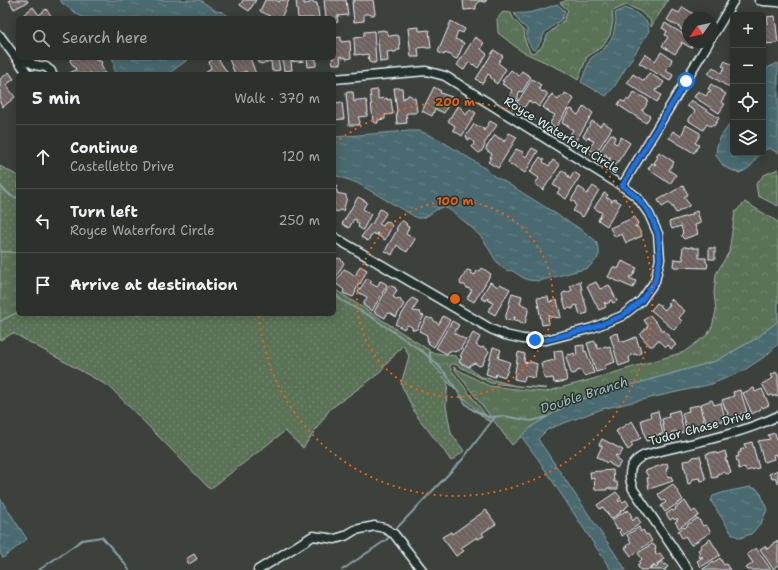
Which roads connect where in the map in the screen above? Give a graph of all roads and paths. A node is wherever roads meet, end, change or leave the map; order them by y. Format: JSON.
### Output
{"nodes":[{"id":1,"x":734,"y":0,"type":"edge"},
{"id":2,"x":758,"y":0,"type":"edge"},
{"id":3,"x":778,"y":2,"type":"edge"},
{"id":4,"x":718,"y":27,"type":"edge"},
{"id":5,"x":0,"y":36,"type":"edge"},
{"id":6,"x":705,"y":48,"type":"edge"},
{"id":7,"x":16,"y":54,"type":"edge"},
{"id":8,"x":20,"y":60,"type":"edge"},
{"id":9,"x":26,"y":60,"type":"edge"},
{"id":10,"x":27,"y":72,"type":"edge"},
{"id":11,"x":51,"y":72,"type":"edge"},
{"id":12,"x":336,"y":79,"type":"edge"},
{"id":13,"x":622,"y":186,"type":"junction"},
{"id":14,"x":336,"y":238,"type":"edge"},
{"id":15,"x":778,"y":416,"type":"edge"},
{"id":16,"x":258,"y":570,"type":"edge"},
{"id":17,"x":422,"y":570,"type":"edge"},
{"id":18,"x":688,"y":570,"type":"edge"}],
"edges":[{"from":1,"to":4,"type":"street"},
{"from":2,"to":3,"type":"street"},
{"from":5,"to":7,"type":"street"},
{"from":6,"to":13,"type":"street"},
{"from":8,"to":10,"type":"street"},
{"from":9,"to":11,"type":"street"},
{"from":12,"to":13,"type":"street","name":"Royce Waterford Circle"},
{"from":13,"to":14,"type":"street","name":"Royce Waterford Circle"},
{"from":15,"to":18,"type":"street","name":"Tudor Chase Drive"},
{"from":16,"to":17,"type":"street"}]}
